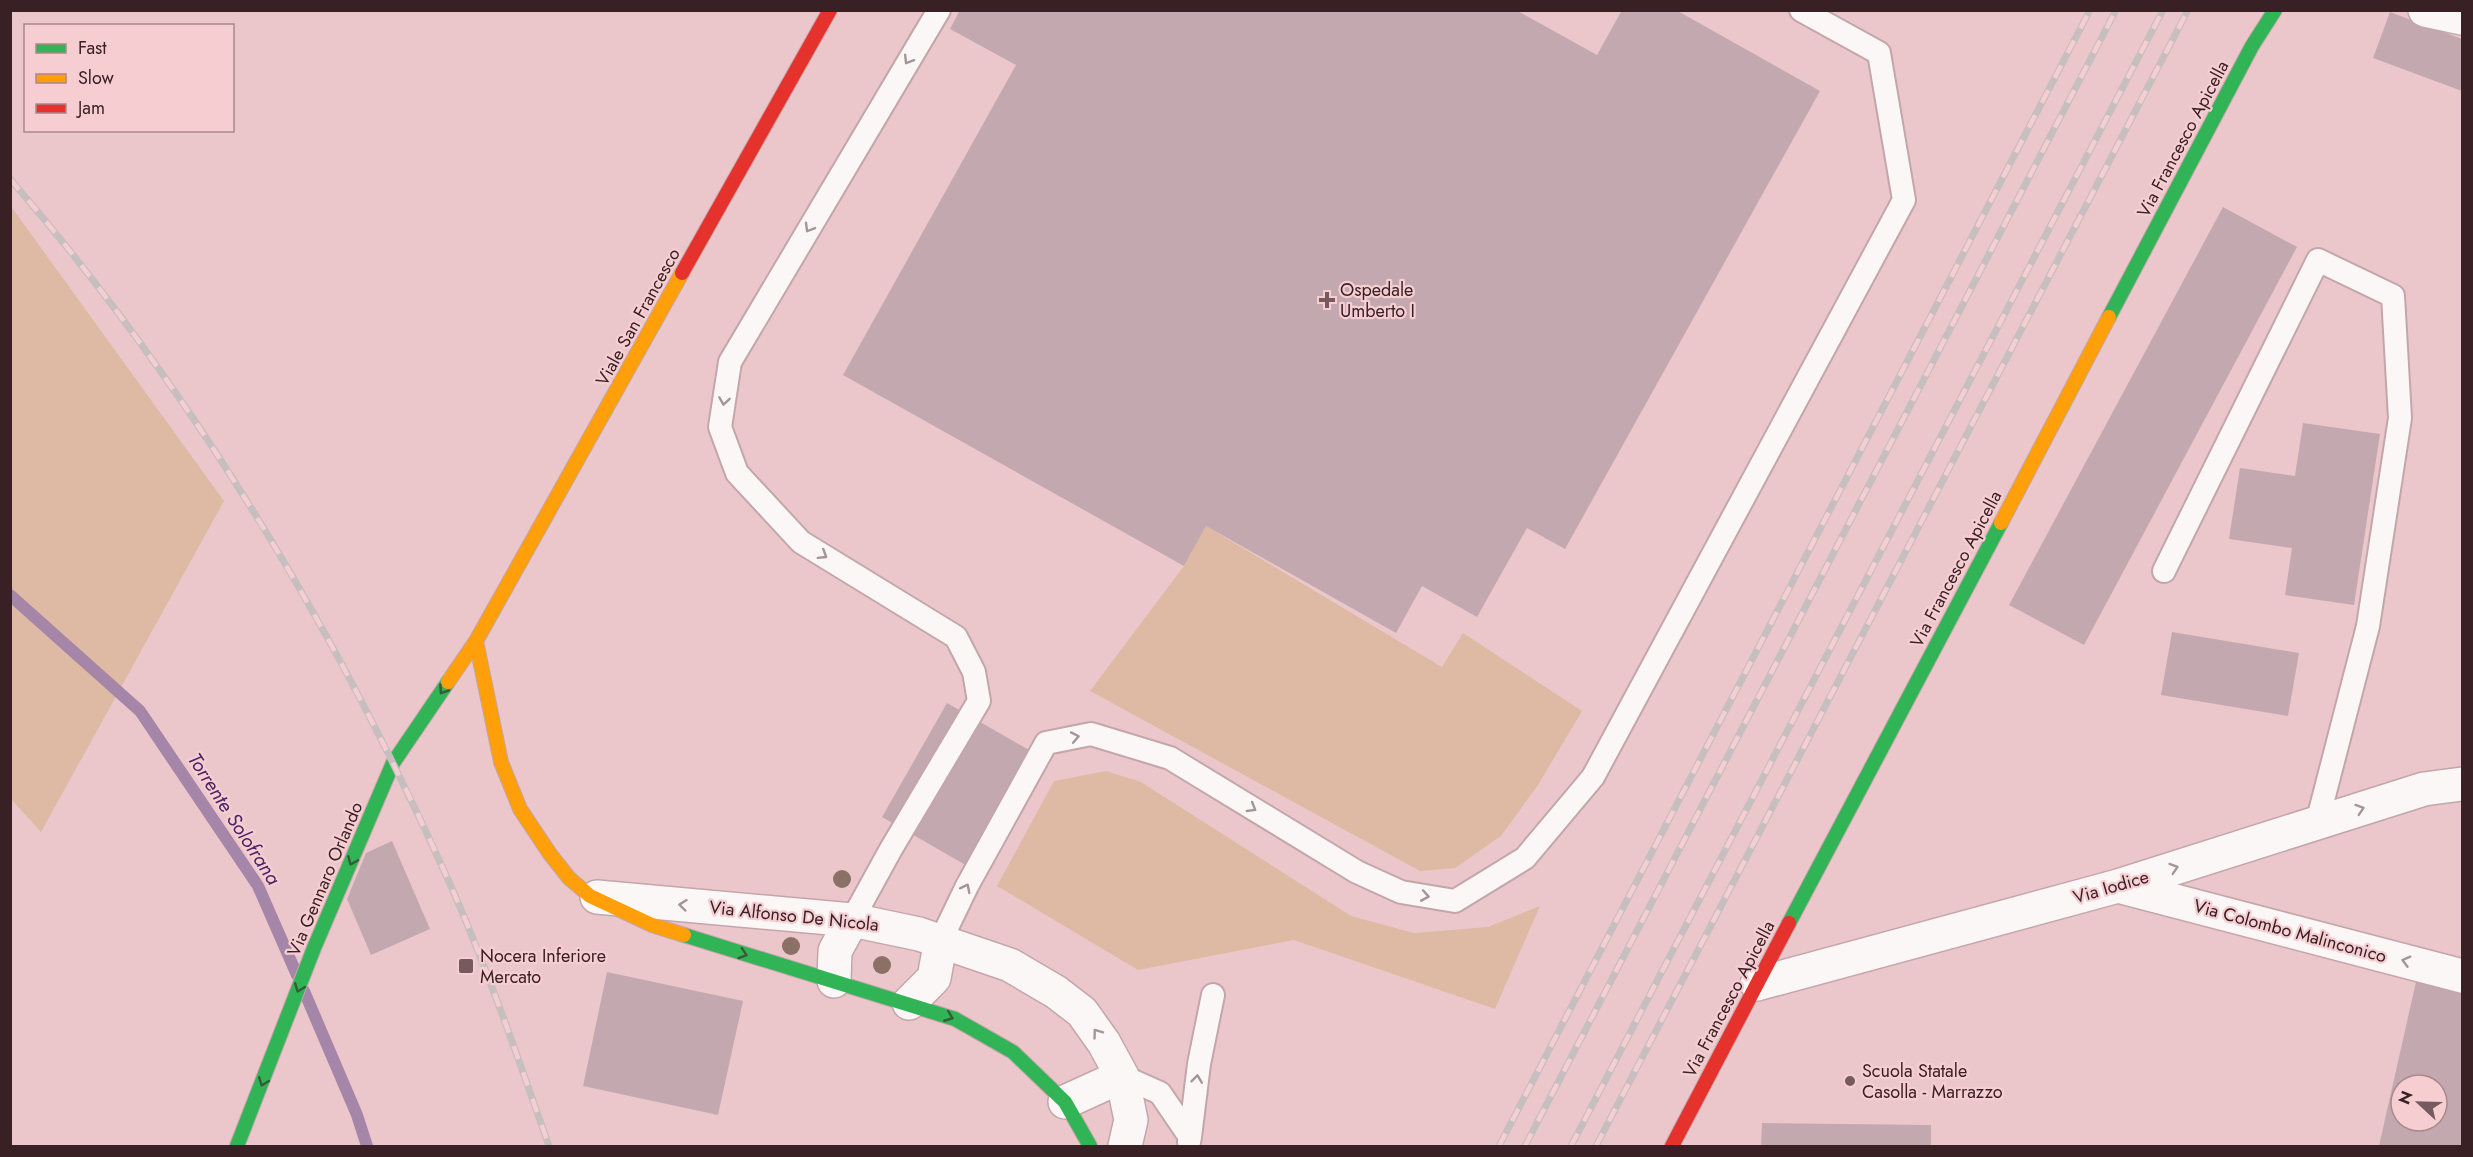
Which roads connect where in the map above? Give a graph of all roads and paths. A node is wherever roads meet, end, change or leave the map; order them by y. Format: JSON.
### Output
{"nodes":[{"id":1,"x":830,"y":10,"type":"edge"},
{"id":2,"x":939,"y":10,"type":"edge"},
{"id":3,"x":1801,"y":10,"type":"edge"},
{"id":4,"x":2275,"y":10,"type":"edge"},
{"id":5,"x":2425,"y":10,"type":"edge"},
{"id":6,"x":2463,"y":18,"type":"edge"},
{"id":7,"x":2164,"y":571,"type":"dead end"},
{"id":8,"x":476,"y":641,"type":"junction"},
{"id":9,"x":2463,"y":784,"type":"edge"},
{"id":10,"x":2317,"y":823,"type":"junction"},
{"id":11,"x":2118,"y":886,"type":"junction"},
{"id":12,"x":590,"y":896,"type":"junction"},
{"id":13,"x":852,"y":920,"type":"junction"},
{"id":14,"x":941,"y":940,"type":"junction"},
{"id":15,"x":2463,"y":976,"type":"edge"},
{"id":16,"x":834,"y":981,"type":"junction"},
{"id":17,"x":1757,"y":984,"type":"junction"},
{"id":18,"x":1213,"y":995,"type":"dead end"},
{"id":19,"x":909,"y":1003,"type":"junction"},
{"id":20,"x":1122,"y":1076,"type":"junction"},
{"id":21,"x":1065,"y":1102,"type":"junction"},
{"id":22,"x":1189,"y":1142,"type":"edge"},
{"id":23,"x":237,"y":1146,"type":"edge"},
{"id":24,"x":1090,"y":1146,"type":"edge"},
{"id":25,"x":1125,"y":1146,"type":"edge"},
{"id":26,"x":1672,"y":1146,"type":"edge"}],
"edges":[{"from":1,"to":8,"type":"street","name":"Viale San Francesco"},
{"from":2,"to":13,"type":"lane","one_way":true},
{"from":14,"to":3,"type":"lane","one_way":true},
{"from":4,"to":17,"type":"street","name":"Via Francesco Apicella"},
{"from":5,"to":6,"type":"street"},
{"from":7,"to":10,"type":"lane"},
{"from":8,"to":12,"type":"street","name":"Via Alfonso De Nicola"},
{"from":8,"to":23,"type":"street","name":"Via Gennaro Orlando","one_way":true},
{"from":10,"to":9,"type":"street","name":"Via Iodice","one_way":true},
{"from":11,"to":10,"type":"street","name":"Via Iodice","one_way":true},
{"from":15,"to":11,"type":"street","name":"Via Colombo Malinconico","one_way":true},
{"from":11,"to":17,"type":"street","name":"Via Iodice"},
{"from":13,"to":12,"type":"street","name":"Via Alfonso De Nicola","one_way":true},
{"from":12,"to":16,"type":"street","name":"Via Alfonso De Nicola","one_way":true},
{"from":13,"to":14,"type":"street","name":"Via Alfonso De Nicola"},
{"from":13,"to":16,"type":"street"},
{"from":14,"to":19,"type":"street"},
{"from":20,"to":14,"type":"street","name":"Via Alfonso De Nicola","one_way":true},
{"from":16,"to":19,"type":"street","name":"Via Alfonso De Nicola"},
{"from":17,"to":26,"type":"street","name":"Via Francesco Apicella"},
{"from":22,"to":18,"type":"lane","one_way":true},
{"from":19,"to":21,"type":"street","name":"Via Alfonso De Nicola","one_way":true},
{"from":20,"to":21,"type":"street"},
{"from":20,"to":22,"type":"lane"},
{"from":20,"to":25,"type":"street","name":"Via Alfonso De Nicola"},
{"from":21,"to":24,"type":"street","name":"Via Alfonso De Nicola"}]}
